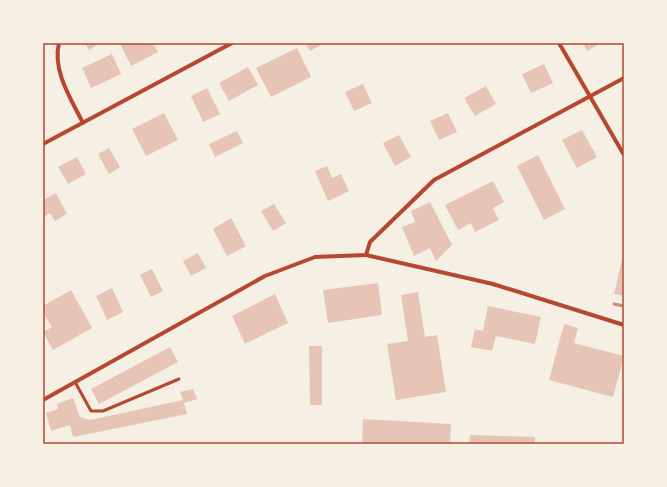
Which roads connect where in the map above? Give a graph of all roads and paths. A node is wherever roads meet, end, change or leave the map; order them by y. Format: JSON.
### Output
{"nodes":[{"id":1,"x":59,"y":43,"type":"edge"},
{"id":2,"x":232,"y":43,"type":"edge"},
{"id":3,"x":559,"y":43,"type":"edge"},
{"id":4,"x":624,"y":78,"type":"edge"},
{"id":5,"x":590,"y":96,"type":"junction"},
{"id":6,"x":83,"y":123,"type":"junction"},
{"id":7,"x":43,"y":144,"type":"edge"},
{"id":8,"x":624,"y":155,"type":"edge"},
{"id":9,"x":366,"y":255,"type":"junction"},
{"id":10,"x":624,"y":325,"type":"edge"},
{"id":11,"x":179,"y":379,"type":"dead end"},
{"id":12,"x":75,"y":382,"type":"junction"},
{"id":13,"x":43,"y":400,"type":"edge"}],
"edges":[{"from":1,"to":6,"type":"street"},
{"from":2,"to":6,"type":"street"},
{"from":3,"to":5,"type":"street"},
{"from":4,"to":5,"type":"street"},
{"from":5,"to":8,"type":"street"},
{"from":5,"to":9,"type":"street"},
{"from":6,"to":7,"type":"street"},
{"from":9,"to":10,"type":"street"},
{"from":9,"to":12,"type":"street"},
{"from":11,"to":12,"type":"lane"},
{"from":12,"to":13,"type":"street"}]}
